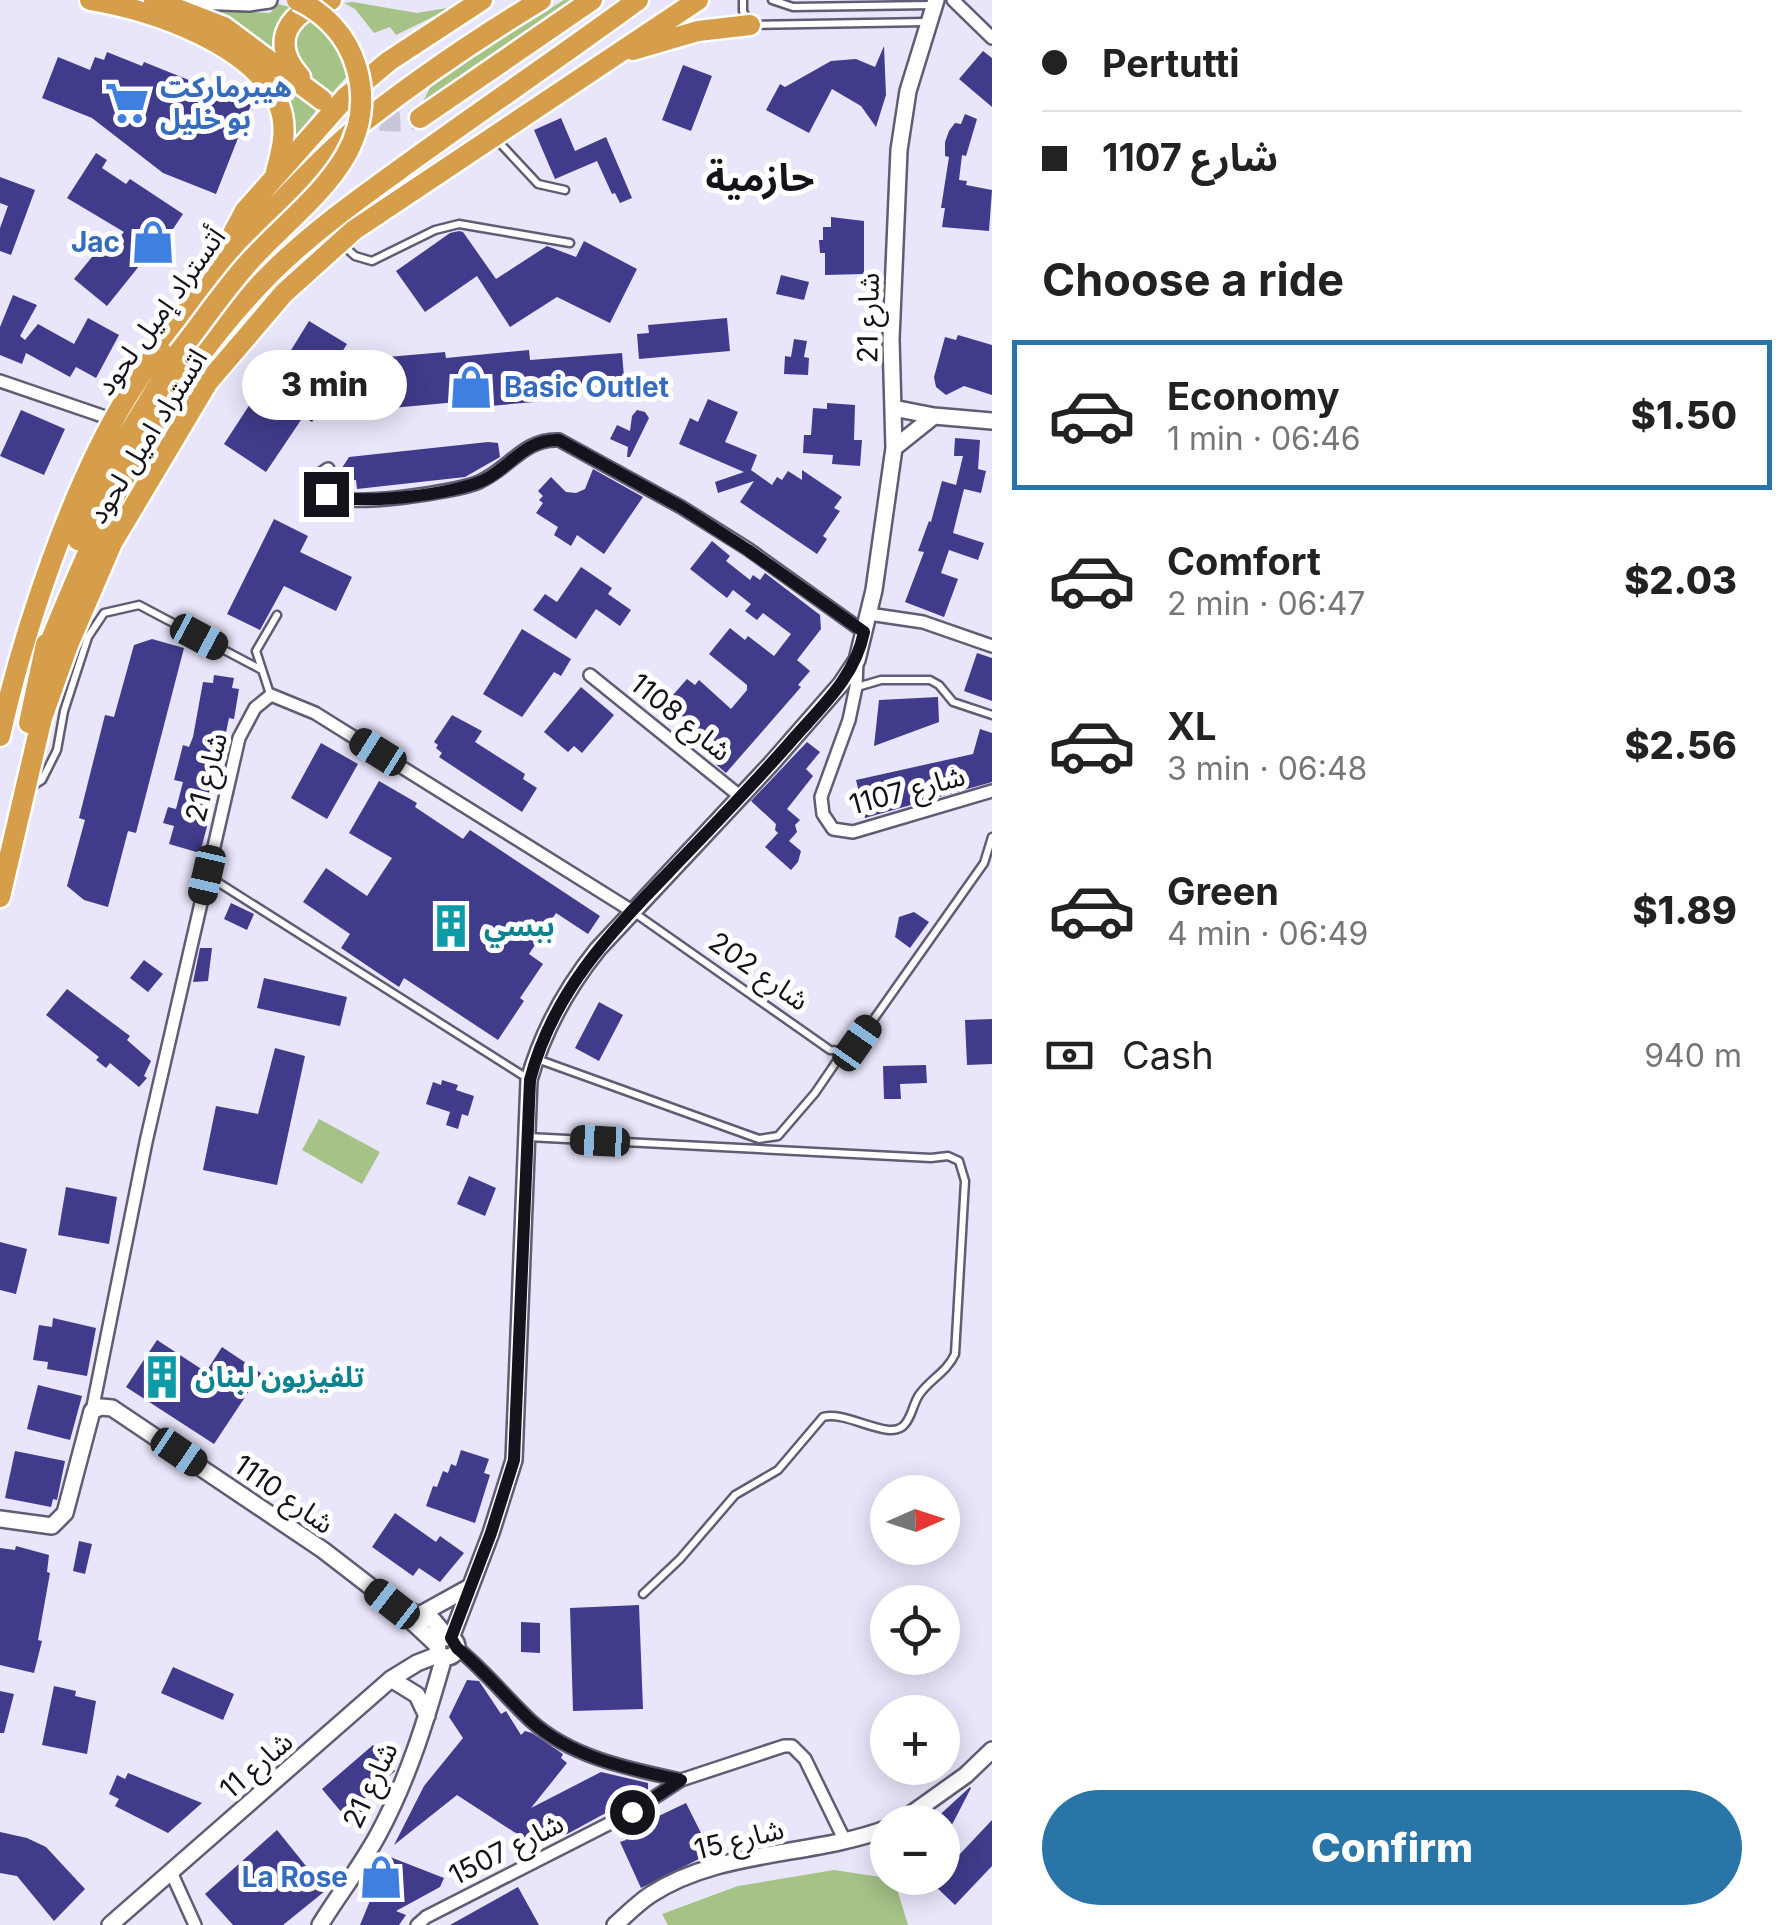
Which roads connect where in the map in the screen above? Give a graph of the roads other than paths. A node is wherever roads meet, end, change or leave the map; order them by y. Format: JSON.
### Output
{"nodes":[{"id":1,"x":90,"y":0,"type":"edge"},
{"id":2,"x":154,"y":0,"type":"edge"},
{"id":3,"x":167,"y":0,"type":"edge"},
{"id":4,"x":269,"y":0,"type":"edge"},
{"id":5,"x":296,"y":0,"type":"edge"},
{"id":6,"x":331,"y":0,"type":"edge"},
{"id":7,"x":482,"y":0,"type":"edge"},
{"id":8,"x":541,"y":0,"type":"edge"},
{"id":9,"x":592,"y":0,"type":"edge"},
{"id":10,"x":636,"y":0,"type":"edge"},
{"id":11,"x":698,"y":0,"type":"edge"},
{"id":12,"x":743,"y":0,"type":"edge"},
{"id":13,"x":772,"y":0,"type":"edge"},
{"id":14,"x":952,"y":0,"type":"edge"},
{"id":15,"x":932,"y":9,"type":"edge"},
{"id":16,"x":750,"y":25,"type":"junction"},
{"id":17,"x":992,"y":38,"type":"edge"},
{"id":18,"x":617,"y":54,"type":"junction"},
{"id":19,"x":474,"y":84,"type":"junction"},
{"id":20,"x":420,"y":118,"type":"tunnel mouth"},
{"id":21,"x":493,"y":135,"type":"junction"},
{"id":22,"x":274,"y":178,"type":"junction"},
{"id":23,"x":564,"y":190,"type":"dead end"},
{"id":24,"x":340,"y":242,"type":"junction"},
{"id":25,"x":570,"y":242,"type":"dead end"},
{"id":26,"x":210,"y":279,"type":"junction"},
{"id":27,"x":0,"y":380,"type":"edge"},
{"id":28,"x":893,"y":408,"type":"junction"},
{"id":29,"x":934,"y":416,"type":"junction"},
{"id":30,"x":114,"y":420,"type":"junction"},
{"id":31,"x":992,"y":420,"type":"edge"},
{"id":32,"x":894,"y":448,"type":"junction"},
{"id":33,"x":328,"y":468,"type":"dead end"},
{"id":34,"x":869,"y":614,"type":"junction"},
{"id":35,"x":278,"y":615,"type":"dead end"},
{"id":36,"x":864,"y":632,"type":"junction"},
{"id":37,"x":992,"y":646,"type":"edge"},
{"id":38,"x":44,"y":657,"type":"junction"},
{"id":39,"x":857,"y":660,"type":"junction"},
{"id":40,"x":260,"y":670,"type":"junction"},
{"id":41,"x":590,"y":675,"type":"dead end"},
{"id":42,"x":856,"y":687,"type":"junction"},
{"id":43,"x":271,"y":695,"type":"junction"},
{"id":44,"x":3,"y":711,"type":"edge"},
{"id":45,"x":992,"y":715,"type":"edge"},
{"id":46,"x":0,"y":736,"type":"edge"},
{"id":47,"x":23,"y":791,"type":"junction"},
{"id":48,"x":992,"y":791,"type":"edge"},
{"id":49,"x":740,"y":798,"type":"junction"},
{"id":50,"x":16,"y":819,"type":"junction"},
{"id":51,"x":992,"y":837,"type":"edge"},
{"id":52,"x":207,"y":875,"type":"junction"},
{"id":53,"x":0,"y":897,"type":"edge"},
{"id":54,"x":632,"y":911,"type":"junction"},
{"id":55,"x":844,"y":1050,"type":"junction"},
{"id":56,"x":535,"y":1058,"type":"junction"},
{"id":57,"x":530,"y":1080,"type":"junction"},
{"id":58,"x":527,"y":1137,"type":"junction"},
{"id":59,"x":92,"y":1411,"type":"junction"},
{"id":60,"x":0,"y":1519,"type":"edge"},
{"id":61,"x":468,"y":1588,"type":"junction"},
{"id":62,"x":642,"y":1594,"type":"dead end"},
{"id":63,"x":392,"y":1604,"type":"junction"},
{"id":64,"x":420,"y":1614,"type":"junction"},
{"id":65,"x":446,"y":1647,"type":"junction"},
{"id":66,"x":391,"y":1679,"type":"junction"},
{"id":67,"x":428,"y":1716,"type":"junction"},
{"id":68,"x":992,"y":1750,"type":"edge"},
{"id":69,"x":992,"y":1758,"type":"edge"},
{"id":70,"x":966,"y":1774,"type":"junction"},
{"id":71,"x":681,"y":1780,"type":"junction"},
{"id":72,"x":923,"y":1805,"type":"edge"},
{"id":73,"x":870,"y":1833,"type":"edge"},
{"id":74,"x":845,"y":1841,"type":"junction"},
{"id":75,"x":171,"y":1872,"type":"junction"},
{"id":76,"x":110,"y":1925,"type":"edge"},
{"id":77,"x":196,"y":1925,"type":"edge"},
{"id":78,"x":320,"y":1925,"type":"edge"},
{"id":79,"x":416,"y":1925,"type":"edge"},
{"id":80,"x":615,"y":1925,"type":"edge"}],
"edges":[{"from":1,"to":22,"type":"highway"},
{"from":2,"to":6,"type":"highway"},
{"from":3,"to":4,"type":"main road"},
{"from":5,"to":38,"type":"highway","bridge":true},
{"from":7,"to":22,"type":"highway"},
{"from":8,"to":26,"type":"highway","name":"أتستراد إميل لحود"},
{"from":9,"to":19,"type":"highway"},
{"from":10,"to":19,"type":"highway"},
{"from":10,"to":38,"type":"highway"},
{"from":11,"to":18,"type":"highway","name":"اتستراد اميل لحود"},
{"from":12,"to":16,"type":"lane"},
{"from":13,"to":15,"type":"lane"},
{"from":14,"to":17,"type":"street"},
{"from":15,"to":16,"type":"lane"},
{"from":15,"to":28,"type":"main road","name":"شارع 21"},
{"from":16,"to":18,"type":"highway"},
{"from":18,"to":21,"type":"highway","name":"اتستراد اميل لحود"},
{"from":19,"to":20,"type":"highway"},
{"from":21,"to":23,"type":"lane"},
{"from":21,"to":24,"type":"highway","name":"اتستراد اميل لحود"},
{"from":22,"to":26,"type":"highway"},
{"from":24,"to":25,"type":"lane"},
{"from":24,"to":47,"type":"highway","name":"اتستراد اميل لحود"},
{"from":26,"to":30,"type":"highway","name":"أتستراد إميل لحود"},
{"from":27,"to":30,"type":"street"},
{"from":28,"to":29,"type":"main road"},
{"from":28,"to":32,"type":"main road","name":"شارع 21"},
{"from":29,"to":31,"type":"main road"},
{"from":29,"to":32,"type":"main road"},
{"from":30,"to":44,"type":"highway","name":"أتستراد إميل لحود"},
{"from":32,"to":34,"type":"main road","name":"شارع 21"},
{"from":33,"to":36,"type":"street"},
{"from":34,"to":36,"type":"main road","name":"شارع 21"},
{"from":34,"to":37,"type":"street"},
{"from":35,"to":40,"type":"lane"},
{"from":36,"to":39,"type":"main road","name":"شارع 21"},
{"from":38,"to":50,"type":"highway"},
{"from":39,"to":42,"type":"street","name":"شارع 1107"},
{"from":39,"to":49,"type":"main road","name":"شارع 21"},
{"from":40,"to":43,"type":"lane"},
{"from":40,"to":47,"type":"lane"},
{"from":41,"to":49,"type":"street","name":"شارع 1108"},
{"from":42,"to":45,"type":"lane"},
{"from":42,"to":48,"type":"street","name":"شارع 1107"},
{"from":43,"to":52,"type":"street","name":"شارع 21"},
{"from":43,"to":54,"type":"street"},
{"from":44,"to":46,"type":"highway","name":"أتستراد إميل لحود"},
{"from":47,"to":50,"type":"highway","name":"اتستراد اميل لحود"},
{"from":49,"to":54,"type":"main road","name":"شارع 21"},
{"from":50,"to":53,"type":"highway"},
{"from":51,"to":55,"type":"lane"},
{"from":52,"to":57,"type":"lane"},
{"from":52,"to":59,"type":"street","name":"شارع 21"},
{"from":54,"to":55,"type":"lane","name":"شارع 202"},
{"from":54,"to":56,"type":"main road","name":"شارع 21"},
{"from":55,"to":56,"type":"lane"},
{"from":56,"to":57,"type":"main road","name":"شارع 21"},
{"from":57,"to":58,"type":"main road","name":"شارع 21"},
{"from":58,"to":61,"type":"main road","name":"شارع 21"},
{"from":58,"to":62,"type":"lane"},
{"from":59,"to":60,"type":"main road"},
{"from":59,"to":63,"type":"main road","name":"شارع 1110"},
{"from":61,"to":64,"type":"main road"},
{"from":61,"to":65,"type":"main road","name":"شارع 21"},
{"from":63,"to":64,"type":"main road"},
{"from":63,"to":65,"type":"main road"},
{"from":64,"to":65,"type":"main road"},
{"from":65,"to":66,"type":"main road","name":"شارع 11"},
{"from":65,"to":67,"type":"main road","name":"شارع 21"},
{"from":65,"to":71,"type":"street"},
{"from":66,"to":67,"type":"main road"},
{"from":66,"to":75,"type":"main road","name":"شارع 11"},
{"from":67,"to":78,"type":"main road","name":"شارع 21"},
{"from":68,"to":70,"type":"main road"},
{"from":69,"to":70,"type":"main road"},
{"from":70,"to":72,"type":"main road"},
{"from":71,"to":74,"type":"street","name":"شارع 1507"},
{"from":71,"to":79,"type":"street","name":"شارع 1507"},
{"from":73,"to":74,"type":"main road","name":"شارع 15"},
{"from":74,"to":80,"type":"main road","name":"شارع 15"},
{"from":75,"to":76,"type":"main road","name":"شارع 11"},
{"from":75,"to":77,"type":"street"}]}
